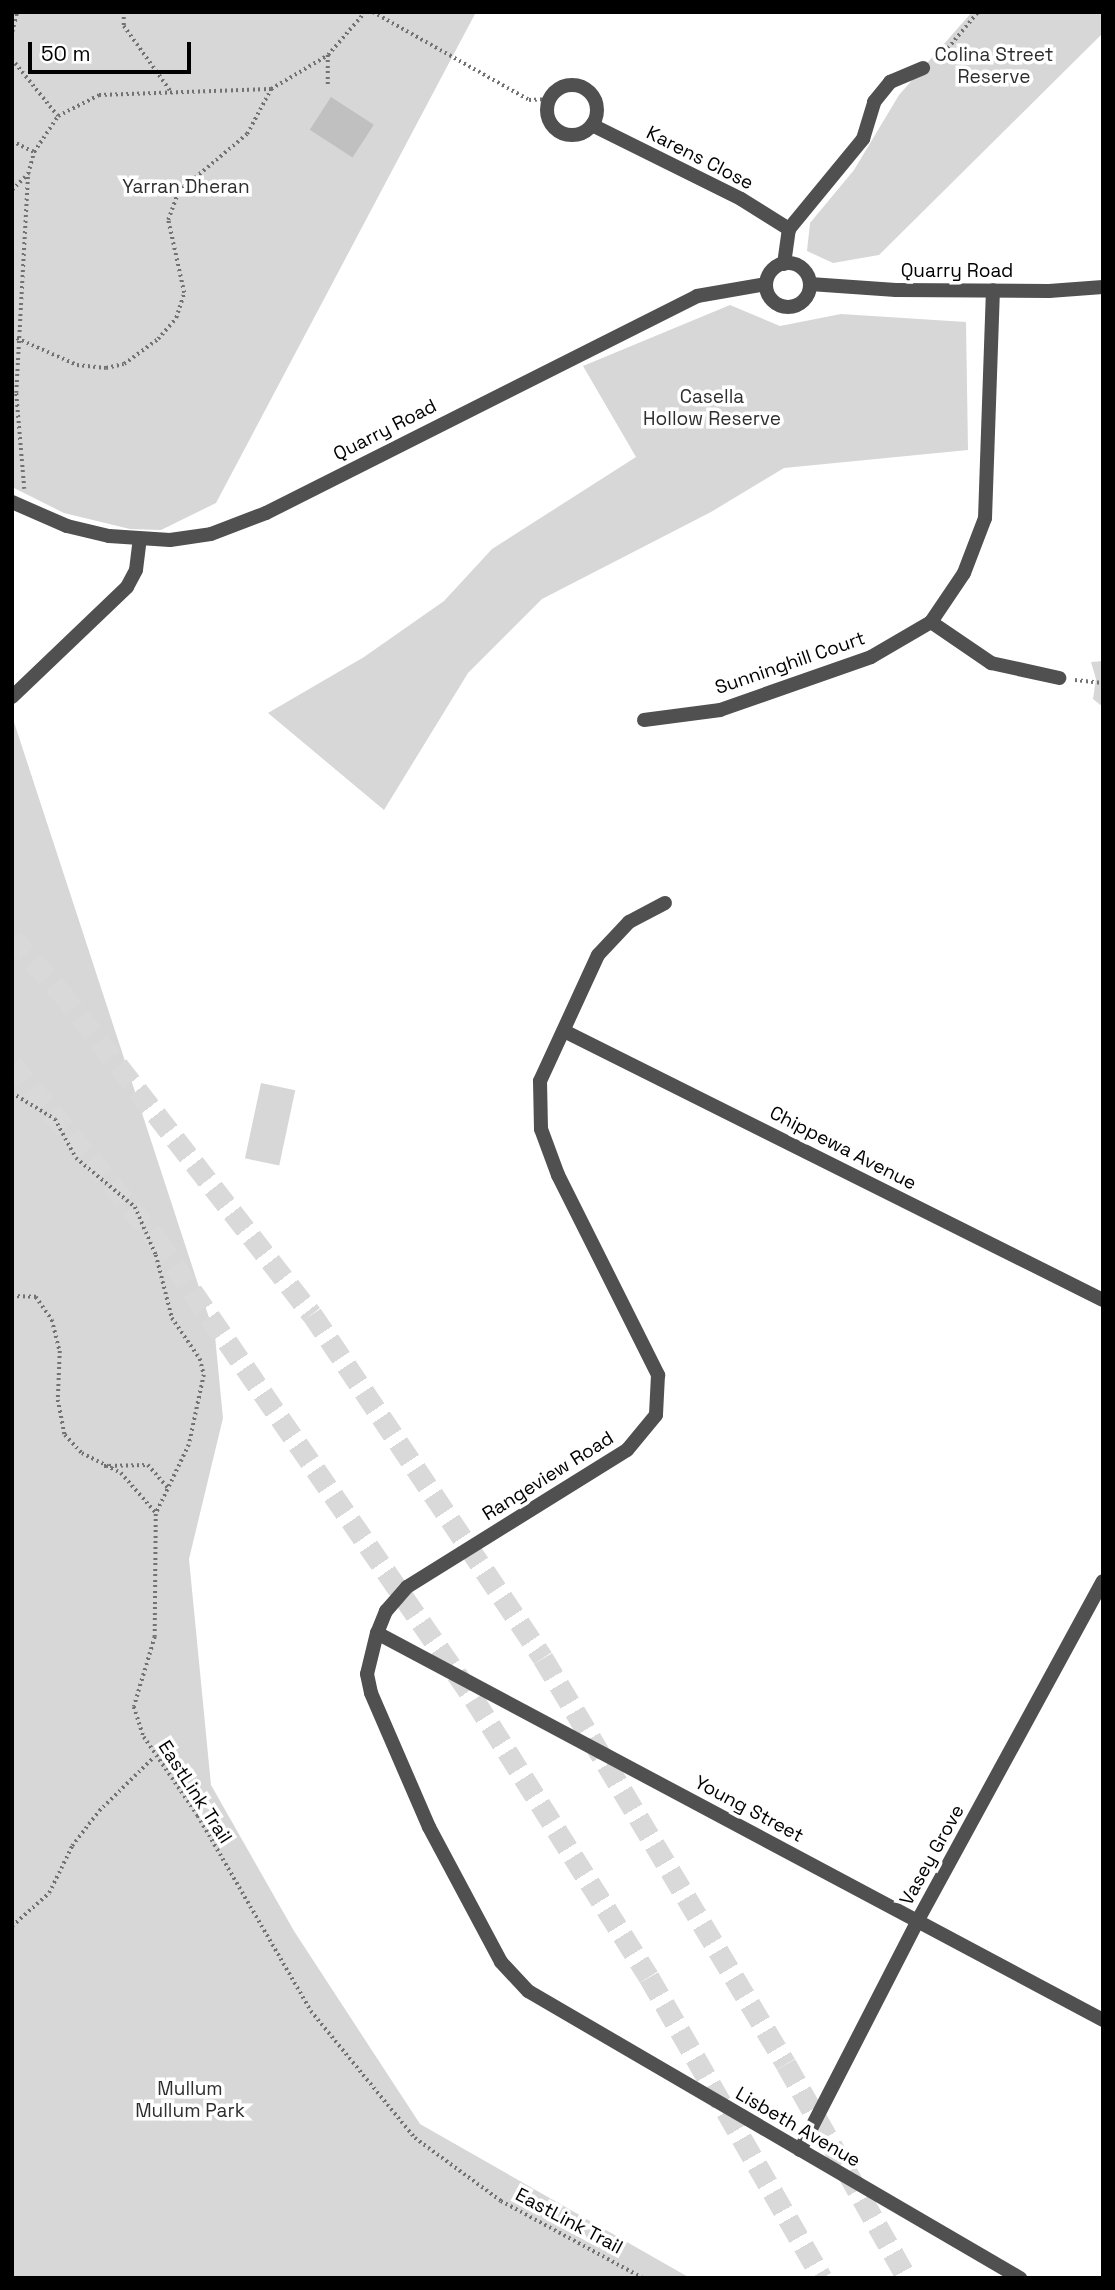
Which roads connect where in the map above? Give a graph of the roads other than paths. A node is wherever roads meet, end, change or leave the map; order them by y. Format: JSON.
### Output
{"nodes":[{"id":1,"x":923,"y":68,"type":"road end"},
{"id":2,"x":592,"y":125,"type":"junction"},
{"id":3,"x":789,"y":229,"type":"junction"},
{"id":4,"x":784,"y":264,"type":"junction"},
{"id":5,"x":766,"y":284,"type":"junction"},
{"id":6,"x":810,"y":284,"type":"junction"},
{"id":7,"x":1103,"y":286,"type":"edge"},
{"id":8,"x":993,"y":290,"type":"junction"},
{"id":9,"x":19,"y":504,"type":"edge"},
{"id":10,"x":140,"y":539,"type":"junction"},
{"id":11,"x":931,"y":622,"type":"junction"},
{"id":12,"x":1059,"y":678,"type":"road end"},
{"id":13,"x":12,"y":697,"type":"edge"},
{"id":14,"x":644,"y":720,"type":"dead end"},
{"id":15,"x":665,"y":903,"type":"dead end"},
{"id":16,"x":566,"y":1032,"type":"junction"},
{"id":17,"x":1103,"y":1300,"type":"edge"},
{"id":18,"x":1103,"y":1581,"type":"edge"},
{"id":19,"x":377,"y":1633,"type":"junction"},
{"id":20,"x":918,"y":1920,"type":"junction"},
{"id":21,"x":557,"y":2010,"type":"joint"},
{"id":22,"x":1103,"y":2020,"type":"edge"},
{"id":23,"x":800,"y":2150,"type":"junction"},
{"id":24,"x":1020,"y":2278,"type":"edge"}],
"edges":[{"from":1,"to":3,"type":"street"},
{"from":2,"to":2,"type":"street"},
{"from":2,"to":3,"type":"street","name":"Karens Close"},
{"from":3,"to":4,"type":"street"},
{"from":4,"to":5,"type":"street"},
{"from":4,"to":6,"type":"street"},
{"from":5,"to":6,"type":"street"},
{"from":5,"to":10,"type":"street","name":"Quarry Road"},
{"from":6,"to":8,"type":"street","name":"Quarry Road"},
{"from":7,"to":8,"type":"street","name":"Quarry Road"},
{"from":8,"to":11,"type":"street","name":"Sunninghill Court"},
{"from":9,"to":10,"type":"street","name":"Quarry Road"},
{"from":10,"to":13,"type":"street"},
{"from":11,"to":12,"type":"street"},
{"from":11,"to":14,"type":"street","name":"Sunninghill Court"},
{"from":15,"to":16,"type":"street","name":"Rangeview Road"},
{"from":16,"to":17,"type":"street","name":"Chippewa Avenue"},
{"from":16,"to":19,"type":"street","name":"Rangeview Road"},
{"from":18,"to":20,"type":"street","name":"Vasey Grove"},
{"from":19,"to":20,"type":"street","name":"Young Street"},
{"from":19,"to":21,"type":"street","name":"Rangeview Road"},
{"from":20,"to":22,"type":"street","name":"Young Street"},
{"from":20,"to":23,"type":"street","name":"Vasey Grove"},
{"from":21,"to":23,"type":"street","name":"Lisbeth Avenue"},
{"from":23,"to":24,"type":"street","name":"Lisbeth Avenue"}]}
